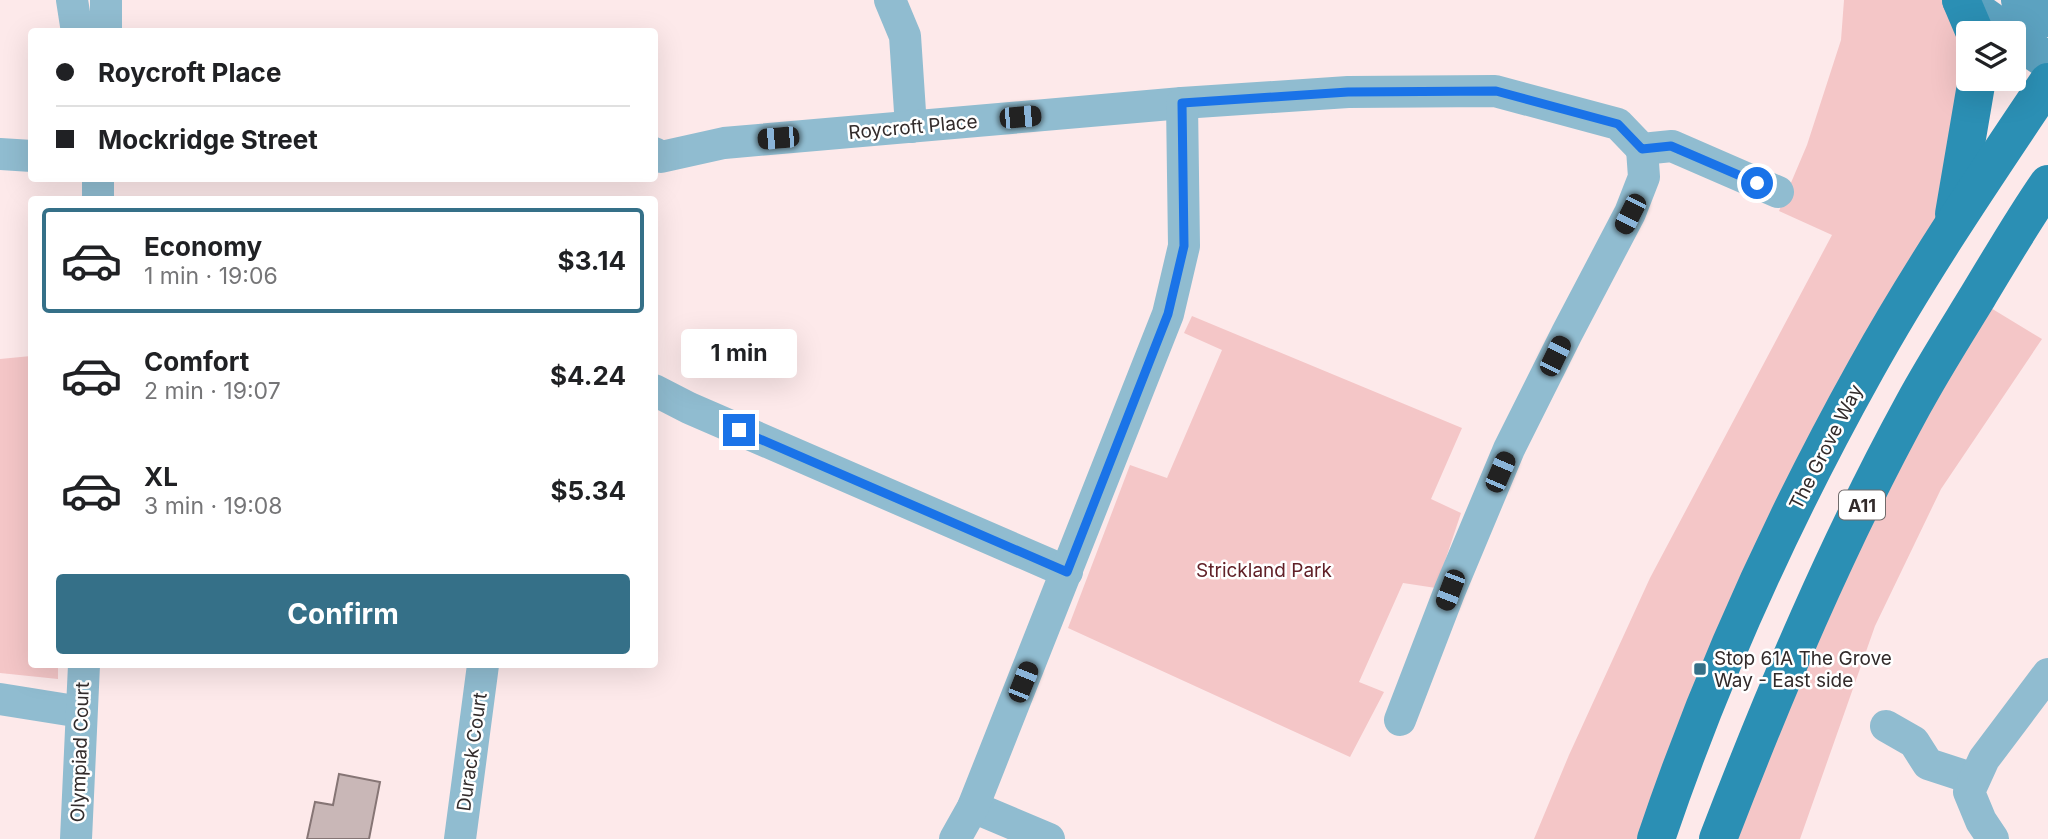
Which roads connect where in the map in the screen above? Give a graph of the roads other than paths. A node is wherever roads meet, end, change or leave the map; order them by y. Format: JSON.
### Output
{"nodes":[{"id":1,"x":72,"y":0,"type":"edge"},
{"id":2,"x":106,"y":0,"type":"edge"},
{"id":3,"x":890,"y":0,"type":"edge"},
{"id":4,"x":917,"y":0,"type":"edge"},
{"id":5,"x":1961,"y":0,"type":"edge"},
{"id":6,"x":2020,"y":0,"type":"edge"},
{"id":7,"x":2048,"y":18,"type":"edge"},
{"id":8,"x":1970,"y":21,"type":"edge"},
{"id":9,"x":1991,"y":21,"type":"edge"},
{"id":10,"x":76,"y":28,"type":"edge"},
{"id":11,"x":106,"y":28,"type":"edge"},
{"id":12,"x":905,"y":36,"type":"junction"},
{"id":13,"x":2026,"y":46,"type":"edge"},
{"id":14,"x":2048,"y":61,"type":"edge"},
{"id":15,"x":2048,"y":82,"type":"edge"},
{"id":16,"x":1976,"y":91,"type":"edge"},
{"id":17,"x":1182,"y":103,"type":"junction"},
{"id":18,"x":911,"y":127,"type":"junction"},
{"id":19,"x":1642,"y":149,"type":"junction"},
{"id":20,"x":0,"y":154,"type":"edge"},
{"id":21,"x":28,"y":156,"type":"edge"},
{"id":22,"x":658,"y":156,"type":"edge"},
{"id":23,"x":2047,"y":187,"type":"edge"},
{"id":24,"x":1779,"y":192,"type":"dead end"},
{"id":25,"x":1952,"y":227,"type":"junction"},
{"id":26,"x":658,"y":392,"type":"edge"},
{"id":27,"x":1067,"y":572,"type":"junction"},
{"id":28,"x":84,"y":668,"type":"edge"},
{"id":29,"x":483,"y":668,"type":"edge"},
{"id":30,"x":2048,"y":674,"type":"edge"},
{"id":31,"x":0,"y":699,"type":"edge"},
{"id":32,"x":81,"y":712,"type":"junction"},
{"id":33,"x":1400,"y":720,"type":"dead end"},
{"id":34,"x":1886,"y":726,"type":"dead end"},
{"id":35,"x":1975,"y":779,"type":"junction"},
{"id":36,"x":973,"y":807,"type":"junction"},
{"id":37,"x":76,"y":839,"type":"edge"},
{"id":38,"x":460,"y":839,"type":"edge"},
{"id":39,"x":955,"y":839,"type":"edge"},
{"id":40,"x":1049,"y":839,"type":"edge"},
{"id":41,"x":1656,"y":839,"type":"edge"},
{"id":42,"x":1718,"y":839,"type":"edge"},
{"id":43,"x":1993,"y":839,"type":"edge"}],
"edges":[{"from":1,"to":10,"type":"street"},
{"from":2,"to":11,"type":"street"},
{"from":3,"to":12,"type":"street"},
{"from":4,"to":12,"type":"street"},
{"from":5,"to":8,"type":"main road"},
{"from":5,"to":9,"type":"street"},
{"from":6,"to":7,"type":"street"},
{"from":12,"to":18,"type":"street"},
{"from":13,"to":14,"type":"street"},
{"from":15,"to":25,"type":"main road","name":"The Grove Way"},
{"from":16,"to":25,"type":"main road"},
{"from":17,"to":18,"type":"street","name":"Roycroft Place"},
{"from":17,"to":19,"type":"street","name":"Roycroft Place"},
{"from":17,"to":27,"type":"street"},
{"from":18,"to":22,"type":"street","name":"Roycroft Place"},
{"from":19,"to":24,"type":"street"},
{"from":19,"to":33,"type":"street"},
{"from":20,"to":21,"type":"street"},
{"from":23,"to":42,"type":"main road","number":"A11"},
{"from":25,"to":41,"type":"main road","name":"The Grove Way"},
{"from":26,"to":27,"type":"street"},
{"from":27,"to":36,"type":"street"},
{"from":28,"to":32,"type":"street","name":"Olympiad Court"},
{"from":29,"to":38,"type":"street","name":"Durack Court"},
{"from":30,"to":35,"type":"street"},
{"from":31,"to":32,"type":"street"},
{"from":32,"to":37,"type":"street","name":"Olympiad Court"},
{"from":34,"to":35,"type":"street"},
{"from":35,"to":43,"type":"street"},
{"from":36,"to":39,"type":"street"},
{"from":36,"to":40,"type":"street"}]}
